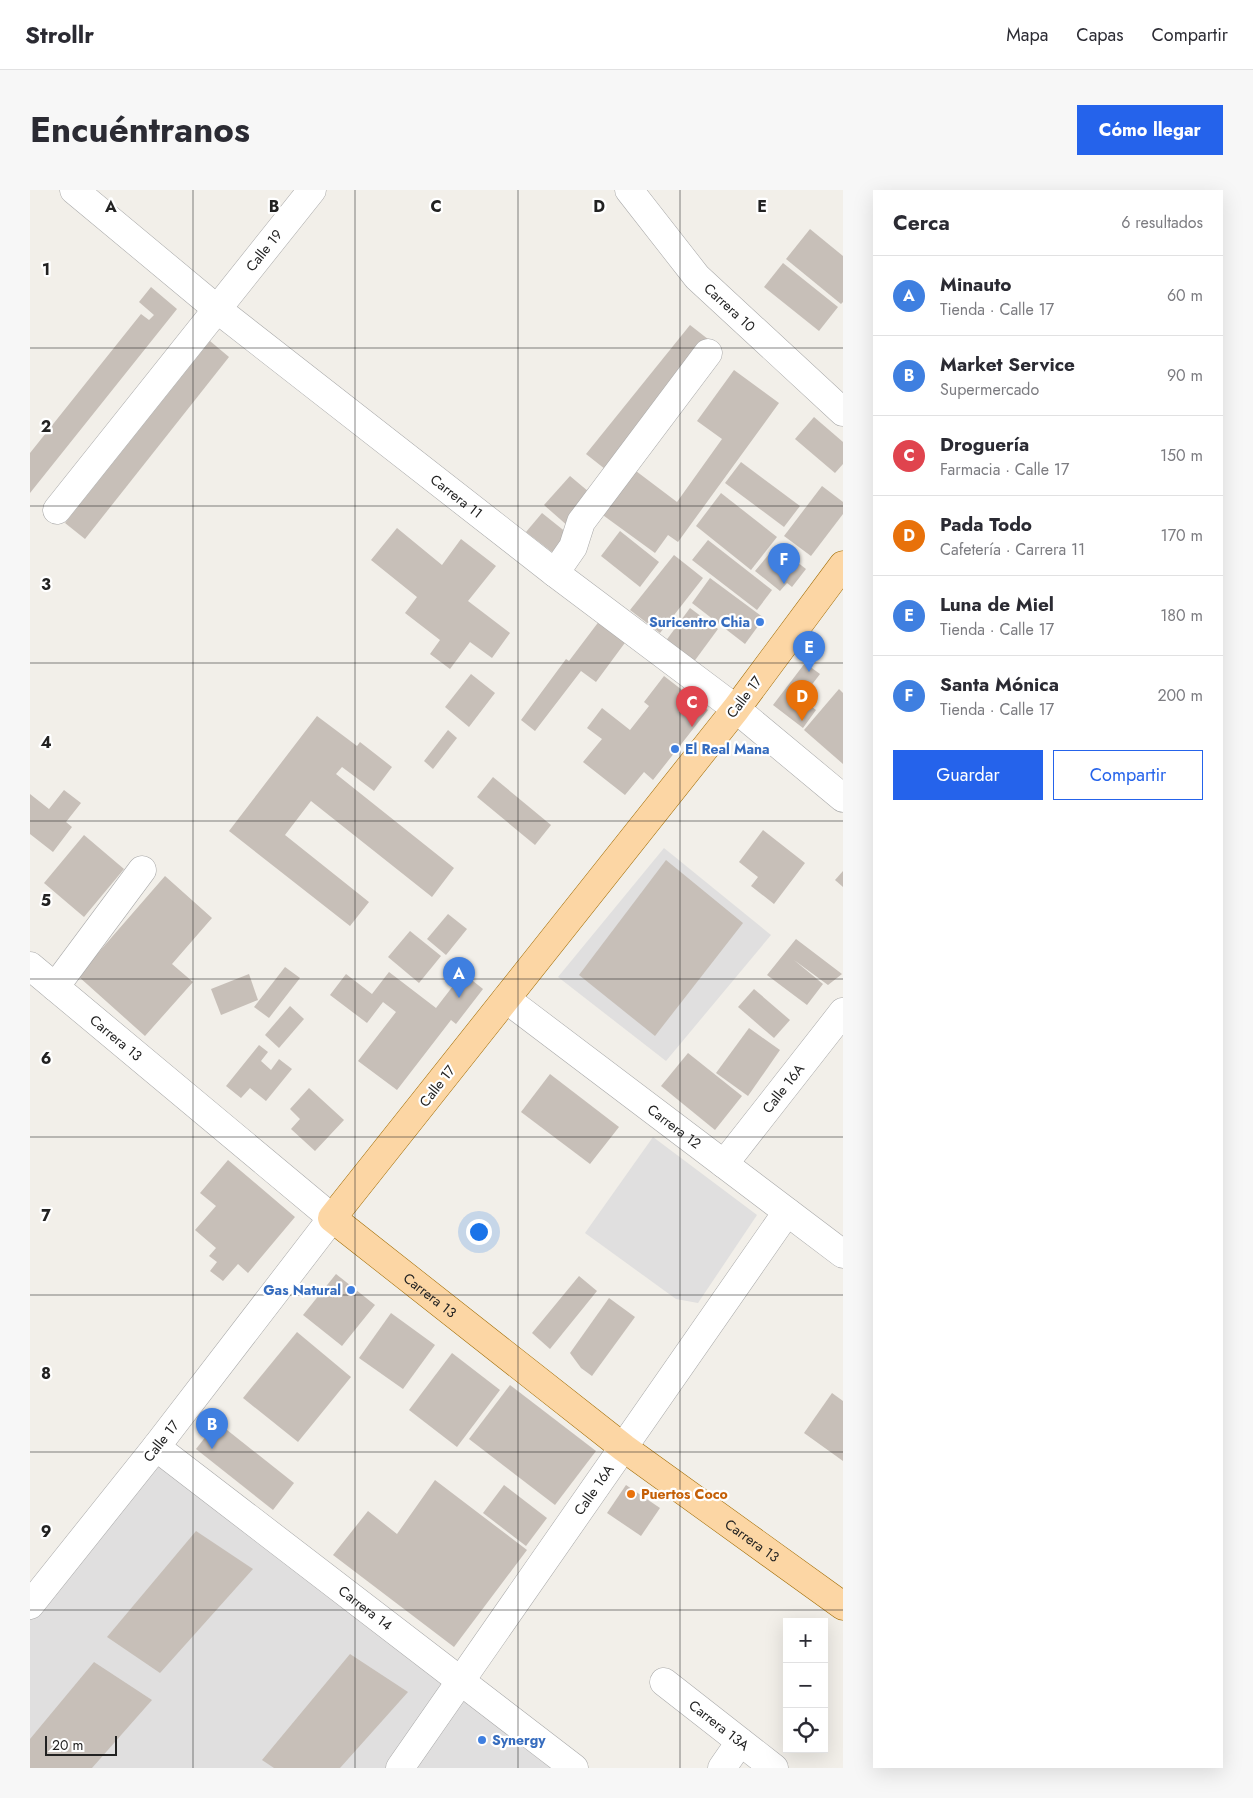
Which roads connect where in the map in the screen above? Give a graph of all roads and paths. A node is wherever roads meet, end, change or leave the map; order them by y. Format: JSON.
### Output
{"nodes":[{"id":1,"x":74,"y":190,"type":"edge"},
{"id":2,"x":312,"y":190,"type":"edge"},
{"id":3,"x":629,"y":190,"type":"edge"},
{"id":4,"x":217,"y":309,"type":"junction"},
{"id":5,"x":708,"y":353,"type":"dead end"},
{"id":6,"x":843,"y":412,"type":"edge"},
{"id":7,"x":57,"y":510,"type":"dead end"},
{"id":8,"x":843,"y":565,"type":"edge"},
{"id":9,"x":555,"y":573,"type":"junction"},
{"id":10,"x":736,"y":709,"type":"junction"},
{"id":11,"x":843,"y":798,"type":"edge"},
{"id":12,"x":142,"y":870,"type":"dead end"},
{"id":13,"x":30,"y":966,"type":"edge"},
{"id":14,"x":55,"y":987,"type":"junction"},
{"id":15,"x":506,"y":999,"type":"junction"},
{"id":16,"x":843,"y":1012,"type":"edge"},
{"id":17,"x":724,"y":1164,"type":"junction"},
{"id":18,"x":787,"y":1212,"type":"junction"},
{"id":19,"x":332,"y":1218,"type":"junction"},
{"id":20,"x":843,"y":1254,"type":"edge"},
{"id":21,"x":156,"y":1447,"type":"junction"},
{"id":22,"x":624,"y":1448,"type":"junction"},
{"id":23,"x":30,"y":1605,"type":"edge"},
{"id":24,"x":843,"y":1606,"type":"edge"},
{"id":25,"x":461,"y":1682,"type":"junction"},
{"id":26,"x":664,"y":1682,"type":"dead end"},
{"id":27,"x":740,"y":1742,"type":"junction"},
{"id":28,"x":400,"y":1768,"type":"edge"},
{"id":29,"x":574,"y":1768,"type":"edge"},
{"id":30,"x":722,"y":1768,"type":"edge"},
{"id":31,"x":774,"y":1768,"type":"edge"}],
"edges":[{"from":1,"to":4,"type":"street","name":"Carrera 11"},
{"from":2,"to":4,"type":"street","name":"Calle 19"},
{"from":3,"to":6,"type":"street","name":"Carrera 10"},
{"from":4,"to":7,"type":"street","name":"Calle 19"},
{"from":4,"to":9,"type":"street","name":"Carrera 11"},
{"from":5,"to":9,"type":"street"},
{"from":8,"to":10,"type":"main road","name":"Calle 17"},
{"from":9,"to":10,"type":"street","name":"Carrera 11"},
{"from":10,"to":11,"type":"street","name":"Carrera 11"},
{"from":10,"to":15,"type":"main road","name":"Calle 17"},
{"from":12,"to":14,"type":"street"},
{"from":13,"to":14,"type":"street","name":"Carrera 13"},
{"from":14,"to":19,"type":"street","name":"Carrera 13"},
{"from":15,"to":17,"type":"street","name":"Carrera 12"},
{"from":15,"to":19,"type":"main road","name":"Calle 17"},
{"from":16,"to":17,"type":"street","name":"Calle 16A"},
{"from":17,"to":18,"type":"street","name":"Carrera 12"},
{"from":18,"to":20,"type":"street","name":"Carrera 12"},
{"from":18,"to":22,"type":"street","name":"Calle 16A"},
{"from":19,"to":21,"type":"street","name":"Calle 17"},
{"from":19,"to":22,"type":"main road","name":"Carrera 13"},
{"from":21,"to":23,"type":"street","name":"Calle 17"},
{"from":21,"to":25,"type":"street","name":"Carrera 14"},
{"from":22,"to":24,"type":"main road","name":"Carrera 13"},
{"from":22,"to":25,"type":"street","name":"Calle 16A"},
{"from":25,"to":28,"type":"street","name":"Calle 16A"},
{"from":25,"to":29,"type":"street","name":"Carrera 14"},
{"from":26,"to":27,"type":"street","name":"Carrera 13A"},
{"from":27,"to":30,"type":"street"},
{"from":27,"to":31,"type":"street","name":"Carrera 13A"}]}
